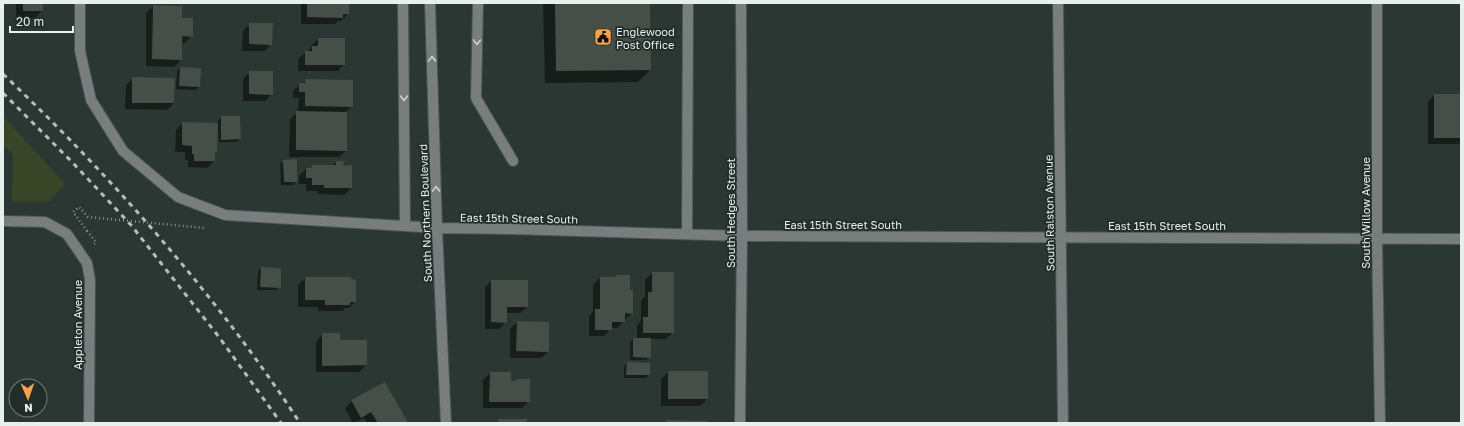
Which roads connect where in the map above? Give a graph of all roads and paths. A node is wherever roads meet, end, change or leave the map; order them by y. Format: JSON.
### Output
{"nodes":[{"id":1,"x":80,"y":3,"type":"edge"},
{"id":2,"x":403,"y":3,"type":"edge"},
{"id":3,"x":430,"y":3,"type":"edge"},
{"id":4,"x":478,"y":3,"type":"edge"},
{"id":5,"x":688,"y":3,"type":"edge"},
{"id":6,"x":741,"y":3,"type":"edge"},
{"id":7,"x":1058,"y":3,"type":"edge"},
{"id":8,"x":1377,"y":3,"type":"edge"},
{"id":9,"x":513,"y":161,"type":"dead end"},
{"id":10,"x":3,"y":221,"type":"edge"},
{"id":11,"x":405,"y":226,"type":"junction"},
{"id":12,"x":205,"y":228,"type":"dead end"},
{"id":13,"x":437,"y":228,"type":"junction"},
{"id":14,"x":87,"y":231,"type":"dead end"},
{"id":15,"x":687,"y":234,"type":"junction"},
{"id":16,"x":742,"y":236,"type":"junction"},
{"id":17,"x":1061,"y":237,"type":"junction"},
{"id":18,"x":1377,"y":238,"type":"junction"},
{"id":19,"x":1461,"y":239,"type":"edge"},
{"id":20,"x":89,"y":423,"type":"edge"},
{"id":21,"x":446,"y":423,"type":"edge"},
{"id":22,"x":740,"y":423,"type":"edge"},
{"id":23,"x":1063,"y":423,"type":"edge"},
{"id":24,"x":1380,"y":423,"type":"edge"}],
"edges":[{"from":1,"to":11,"type":"street","name":"East 15th Street South"},
{"from":2,"to":11,"type":"street","name":"South Northern Boulevard","one_way":true},
{"from":13,"to":3,"type":"street","name":"South Northern Boulevard","one_way":true},
{"from":4,"to":9,"type":"street","one_way":true},
{"from":5,"to":15,"type":"street"},
{"from":6,"to":16,"type":"street","name":"South Hedges Street"},
{"from":7,"to":17,"type":"street","name":"South Ralston Avenue"},
{"from":8,"to":18,"type":"street","name":"South Willow Avenue"},
{"from":10,"to":20,"type":"street","name":"Appleton Avenue"},
{"from":11,"to":13,"type":"street","name":"East 15th Street South"},
{"from":12,"to":14,"type":"path","bridge":true},
{"from":13,"to":15,"type":"street","name":"East 15th Street South"},
{"from":13,"to":21,"type":"street","name":"South Northern Boulevard"},
{"from":15,"to":16,"type":"street","name":"East 15th Street South"},
{"from":16,"to":17,"type":"street","name":"East 15th Street South"},
{"from":16,"to":22,"type":"street","name":"South Hedges Street"},
{"from":17,"to":18,"type":"street","name":"East 15th Street South"},
{"from":17,"to":23,"type":"street","name":"South Ralston Avenue"},
{"from":18,"to":19,"type":"street","name":"East 15th Street South"},
{"from":18,"to":24,"type":"street","name":"South Willow Avenue"}]}
